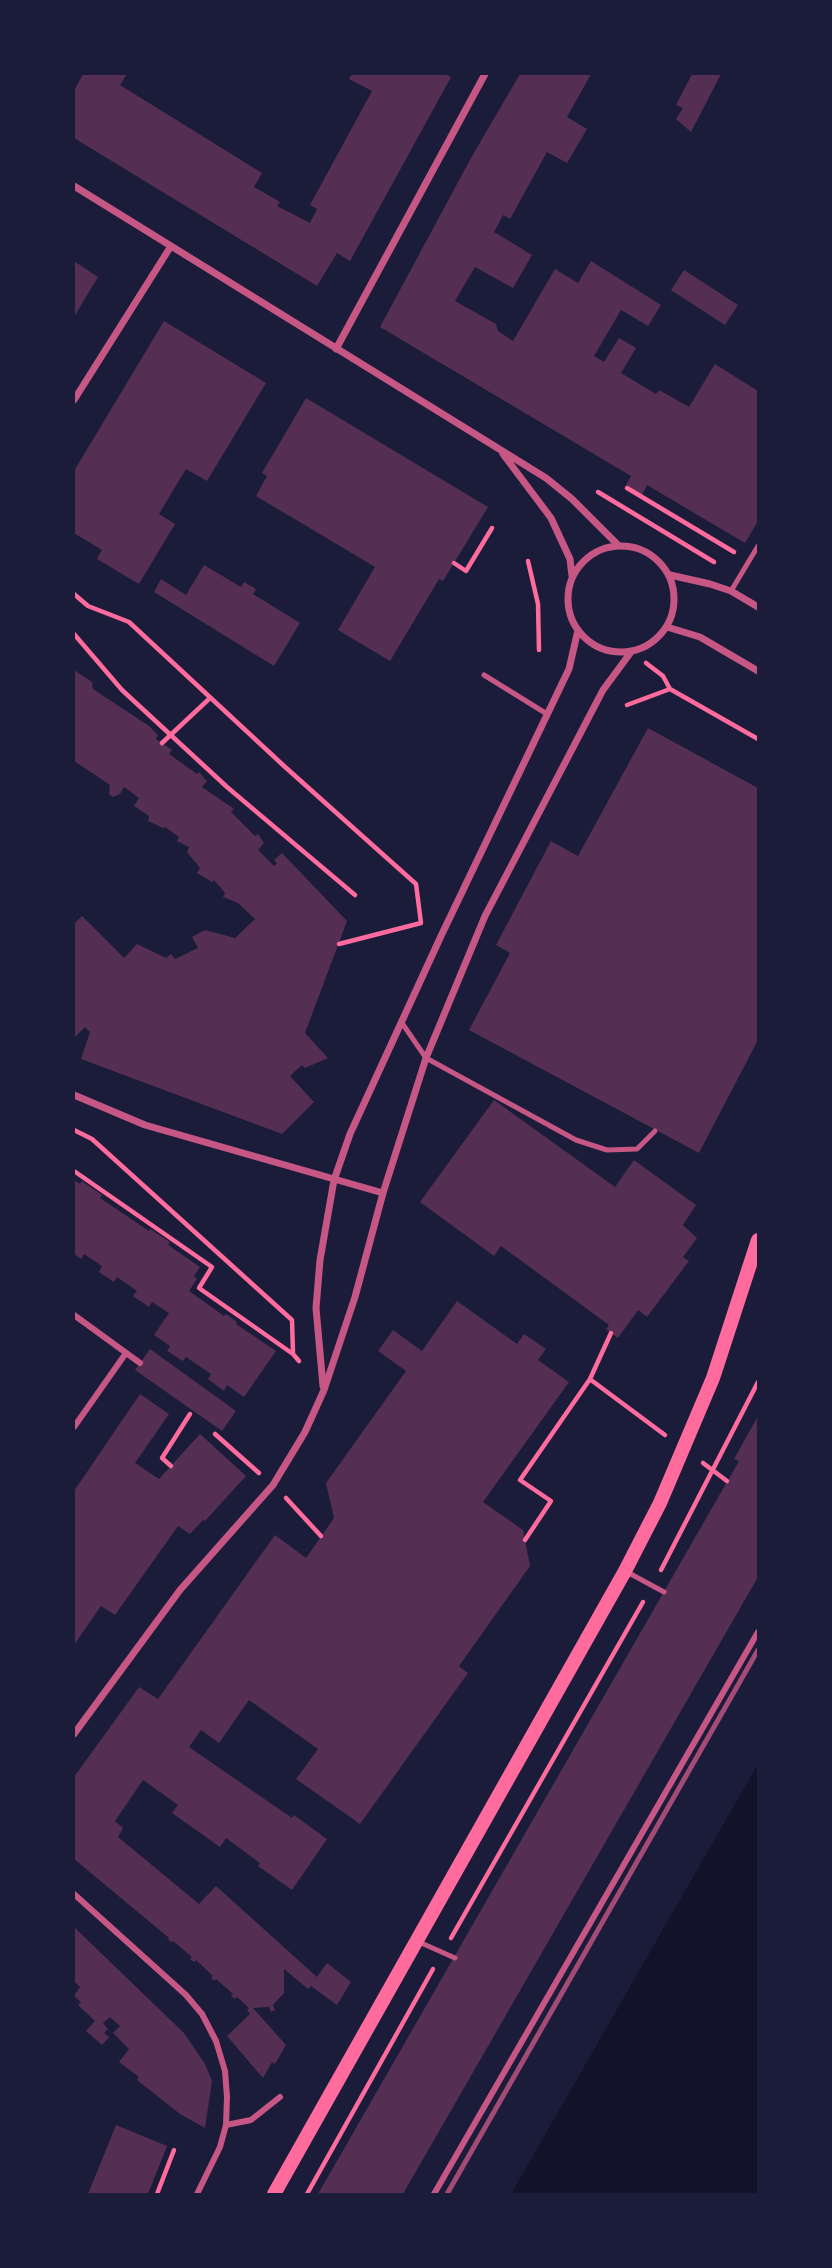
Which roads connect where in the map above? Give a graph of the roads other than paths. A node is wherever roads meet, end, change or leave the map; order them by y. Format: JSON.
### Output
{"nodes":[{"id":1,"x":485,"y":74,"type":"edge"},
{"id":2,"x":74,"y":186,"type":"edge"},
{"id":3,"x":171,"y":246,"type":"junction"},
{"id":4,"x":336,"y":349,"type":"junction"},
{"id":5,"x":74,"y":400,"type":"edge"},
{"id":6,"x":499,"y":448,"type":"junction"},
{"id":7,"x":618,"y":545,"type":"junction"},
{"id":8,"x":758,"y":547,"type":"edge"},
{"id":9,"x":670,"y":575,"type":"junction"},
{"id":10,"x":573,"y":577,"type":"junction"},
{"id":11,"x":732,"y":591,"type":"junction"},
{"id":12,"x":758,"y":607,"type":"edge"},
{"id":13,"x":667,"y":627,"type":"junction"},
{"id":14,"x":578,"y":630,"type":"junction"},
{"id":15,"x":631,"y":652,"type":"junction"},
{"id":16,"x":758,"y":671,"type":"edge"},
{"id":17,"x":484,"y":674,"type":"dead end"},
{"id":18,"x":547,"y":714,"type":"junction"},
{"id":19,"x":402,"y":1023,"type":"junction"},
{"id":20,"x":426,"y":1058,"type":"junction"},
{"id":21,"x":74,"y":1095,"type":"edge"},
{"id":22,"x":655,"y":1131,"type":"dead end"},
{"id":23,"x":334,"y":1180,"type":"junction"},
{"id":24,"x":383,"y":1193,"type":"junction"},
{"id":25,"x":758,"y":1240,"type":"edge"},
{"id":26,"x":74,"y":1315,"type":"edge"},
{"id":27,"x":126,"y":1353,"type":"junction"},
{"id":28,"x":140,"y":1363,"type":"dead end"},
{"id":29,"x":324,"y":1390,"type":"junction"},
{"id":30,"x":74,"y":1427,"type":"edge"},
{"id":31,"x":625,"y":1571,"type":"junction"},
{"id":32,"x":664,"y":1592,"type":"dead end"},
{"id":33,"x":758,"y":1632,"type":"edge"},
{"id":34,"x":74,"y":1734,"type":"edge"},
{"id":35,"x":74,"y":1894,"type":"edge"},
{"id":36,"x":416,"y":1941,"type":"junction"},
{"id":37,"x":455,"y":1958,"type":"dead end"},
{"id":38,"x":280,"y":2097,"type":"dead end"},
{"id":39,"x":226,"y":2125,"type":"junction"},
{"id":40,"x":197,"y":2194,"type":"edge"},
{"id":41,"x":274,"y":2194,"type":"edge"},
{"id":42,"x":434,"y":2194,"type":"edge"}],
"edges":[{"from":1,"to":4,"type":"street"},
{"from":2,"to":3,"type":"street"},
{"from":3,"to":4,"type":"street"},
{"from":3,"to":5,"type":"street"},
{"from":4,"to":6,"type":"street"},
{"from":6,"to":7,"type":"street"},
{"from":6,"to":10,"type":"street"},
{"from":7,"to":9,"type":"street"},
{"from":7,"to":10,"type":"street"},
{"from":8,"to":11,"type":"lane"},
{"from":9,"to":11,"type":"street"},
{"from":9,"to":13,"type":"street"},
{"from":10,"to":14,"type":"street"},
{"from":11,"to":12,"type":"street"},
{"from":13,"to":15,"type":"street"},
{"from":13,"to":16,"type":"street"},
{"from":14,"to":15,"type":"street"},
{"from":14,"to":18,"type":"street"},
{"from":15,"to":20,"type":"street"},
{"from":17,"to":18,"type":"lane"},
{"from":18,"to":19,"type":"street"},
{"from":19,"to":20,"type":"lane"},
{"from":19,"to":23,"type":"street"},
{"from":20,"to":22,"type":"lane"},
{"from":20,"to":24,"type":"street"},
{"from":21,"to":23,"type":"street"},
{"from":23,"to":24,"type":"street"},
{"from":23,"to":29,"type":"street"},
{"from":24,"to":29,"type":"street"},
{"from":25,"to":31,"type":"main road"},
{"from":26,"to":27,"type":"street"},
{"from":27,"to":28,"type":"street"},
{"from":27,"to":30,"type":"street"},
{"from":29,"to":34,"type":"street"},
{"from":31,"to":32,"type":"lane"},
{"from":31,"to":36,"type":"main road"},
{"from":33,"to":42,"type":"street"},
{"from":35,"to":39,"type":"street"},
{"from":36,"to":37,"type":"lane"},
{"from":36,"to":41,"type":"main road"},
{"from":38,"to":39,"type":"street"},
{"from":39,"to":40,"type":"street"}]}
